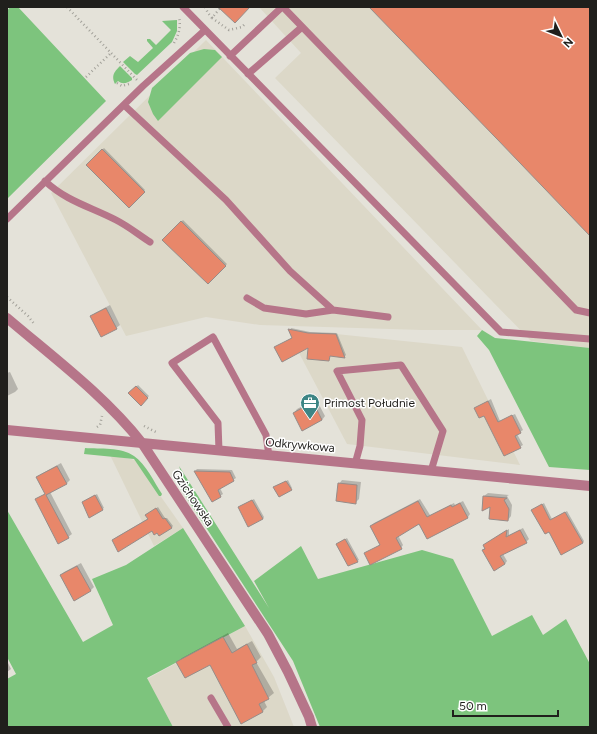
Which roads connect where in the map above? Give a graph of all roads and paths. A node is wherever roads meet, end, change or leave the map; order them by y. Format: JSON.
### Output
{"nodes":[{"id":1,"x":66,"y":7,"type":"edge"},
{"id":2,"x":183,"y":7,"type":"edge"},
{"id":3,"x":205,"y":7,"type":"edge"},
{"id":4,"x":221,"y":7,"type":"edge"},
{"id":5,"x":283,"y":7,"type":"edge"},
{"id":6,"x":208,"y":13,"type":"junction"},
{"id":7,"x":191,"y":15,"type":"junction"},
{"id":8,"x":212,"y":18,"type":"junction"},
{"id":9,"x":246,"y":23,"type":"dead end"},
{"id":10,"x":302,"y":27,"type":"junction"},
{"id":11,"x":205,"y":30,"type":"junction"},
{"id":12,"x":169,"y":48,"type":"dead end"},
{"id":13,"x":111,"y":52,"type":"junction"},
{"id":14,"x":230,"y":56,"type":"junction"},
{"id":15,"x":248,"y":74,"type":"junction"},
{"id":16,"x":86,"y":77,"type":"dead end"},
{"id":17,"x":137,"y":79,"type":"junction"},
{"id":18,"x":117,"y":83,"type":"dead end"},
{"id":19,"x":143,"y":86,"type":"junction"},
{"id":20,"x":124,"y":104,"type":"junction"},
{"id":21,"x":46,"y":181,"type":"junction"},
{"id":22,"x":7,"y":219,"type":"edge"},
{"id":23,"x":150,"y":242,"type":"dead end"},
{"id":24,"x":247,"y":298,"type":"dead end"},
{"id":25,"x":333,"y":310,"type":"junction"},
{"id":26,"x":590,"y":313,"type":"edge"},
{"id":27,"x":388,"y":317,"type":"dead end"},
{"id":28,"x":7,"y":318,"type":"edge"},
{"id":29,"x":590,"y":339,"type":"edge"},
{"id":30,"x":101,"y":413,"type":"dead end"},
{"id":31,"x":96,"y":428,"type":"dead end"},
{"id":32,"x":7,"y":430,"type":"edge"},
{"id":33,"x":142,"y":443,"type":"junction"},
{"id":34,"x":219,"y":451,"type":"junction"},
{"id":35,"x":270,"y":456,"type":"junction"},
{"id":36,"x":355,"y":464,"type":"junction"},
{"id":37,"x":431,"y":471,"type":"junction"},
{"id":38,"x":590,"y":486,"type":"edge"},
{"id":39,"x":210,"y":698,"type":"dead end"},
{"id":40,"x":228,"y":727,"type":"edge"},
{"id":41,"x":312,"y":727,"type":"edge"}],
"edges":[{"from":1,"to":13,"type":"path"},
{"from":2,"to":7,"type":"lane"},
{"from":3,"to":6,"type":"path"},
{"from":4,"to":8,"type":"path"},
{"from":5,"to":10,"type":"lane"},
{"from":5,"to":14,"type":"lane"},
{"from":6,"to":7,"type":"path"},
{"from":6,"to":8,"type":"path"},
{"from":7,"to":11,"type":"lane"},
{"from":7,"to":12,"type":"path"},
{"from":8,"to":9,"type":"path"},
{"from":10,"to":15,"type":"lane"},
{"from":10,"to":26,"type":"lane"},
{"from":11,"to":14,"type":"lane"},
{"from":11,"to":19,"type":"lane"},
{"from":13,"to":16,"type":"path"},
{"from":13,"to":17,"type":"path"},
{"from":14,"to":15,"type":"lane"},
{"from":15,"to":29,"type":"lane"},
{"from":17,"to":18,"type":"path"},
{"from":17,"to":19,"type":"path"},
{"from":19,"to":20,"type":"lane"},
{"from":20,"to":21,"type":"lane"},
{"from":20,"to":25,"type":"lane"},
{"from":21,"to":22,"type":"lane"},
{"from":21,"to":23,"type":"lane"},
{"from":24,"to":25,"type":"lane"},
{"from":25,"to":27,"type":"lane"},
{"from":28,"to":33,"type":"street","name":"Gzichowska"},
{"from":30,"to":31,"type":"path"},
{"from":32,"to":33,"type":"street","name":"Odkrywkowa"},
{"from":33,"to":34,"type":"street","name":"Odkrywkowa"},
{"from":33,"to":41,"type":"street","name":"Gzichowska"},
{"from":34,"to":35,"type":"street","name":"Odkrywkowa"},
{"from":34,"to":35,"type":"lane"},
{"from":35,"to":36,"type":"street","name":"Odkrywkowa"},
{"from":36,"to":37,"type":"street","name":"Odkrywkowa"},
{"from":36,"to":37,"type":"lane"},
{"from":37,"to":38,"type":"street","name":"Odkrywkowa"},
{"from":39,"to":40,"type":"lane"}]}
